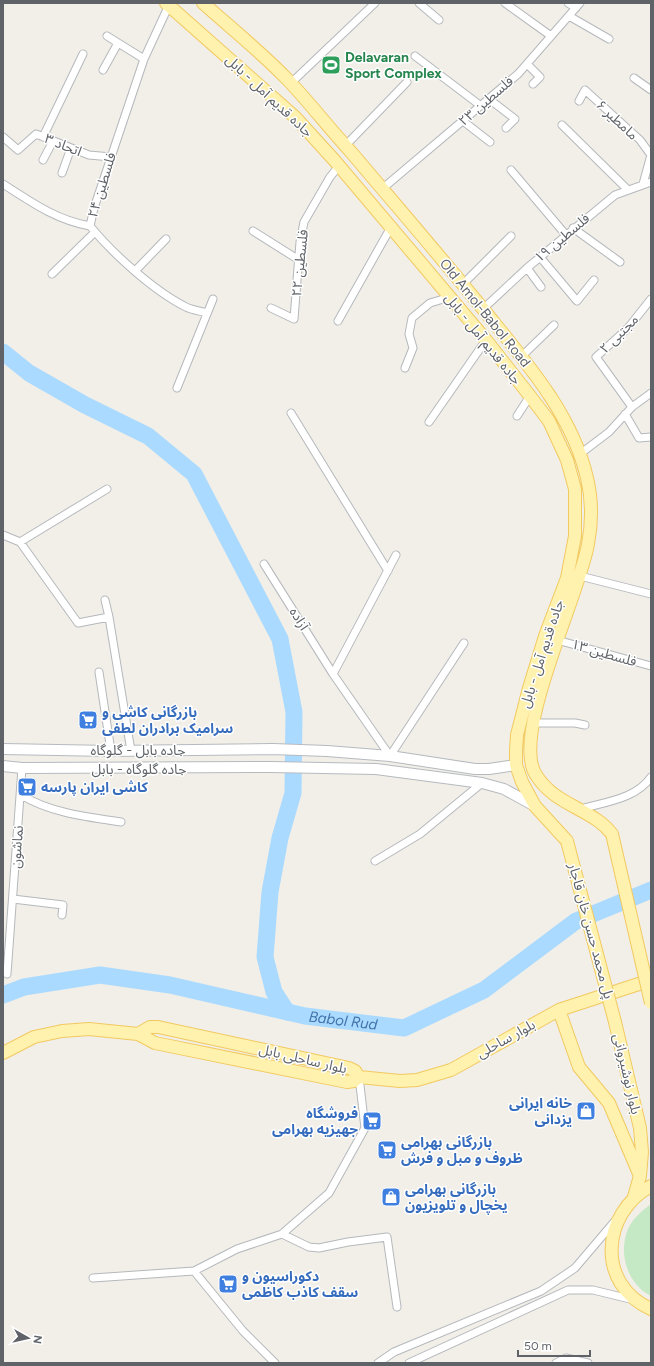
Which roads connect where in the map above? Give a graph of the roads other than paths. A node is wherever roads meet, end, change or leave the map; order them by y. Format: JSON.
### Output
{"nodes":[{"id":1,"x":203,"y":3,"type":"edge"},
{"id":2,"x":375,"y":3,"type":"edge"},
{"id":3,"x":419,"y":3,"type":"edge"},
{"id":4,"x":505,"y":3,"type":"edge"},
{"id":5,"x":568,"y":3,"type":"edge"},
{"id":6,"x":168,"y":4,"type":"edge"},
{"id":7,"x":578,"y":6,"type":"edge"},
{"id":8,"x":569,"y":16,"type":"junction"},
{"id":9,"x":440,"y":20,"type":"dead end"},
{"id":10,"x":107,"y":36,"type":"dead end"},
{"id":11,"x":551,"y":36,"type":"junction"},
{"id":12,"x":609,"y":39,"type":"dead end"},
{"id":13,"x":118,"y":43,"type":"junction"},
{"id":14,"x":83,"y":54,"type":"dead end"},
{"id":15,"x":415,"y":56,"type":"dead end"},
{"id":16,"x":144,"y":59,"type":"junction"},
{"id":17,"x":527,"y":64,"type":"junction"},
{"id":18,"x":103,"y":70,"type":"dead end"},
{"id":19,"x":634,"y":78,"type":"dead end"},
{"id":20,"x":407,"y":82,"type":"dead end"},
{"id":21,"x":291,"y":83,"type":"junction"},
{"id":22,"x":533,"y":84,"type":"dead end"},
{"id":23,"x":651,"y":90,"type":"edge"},
{"id":24,"x":489,"y":99,"type":"junction"},
{"id":25,"x":579,"y":101,"type":"dead end"},
{"id":26,"x":481,"y":106,"type":"junction"},
{"id":27,"x":463,"y":121,"type":"junction"},
{"id":28,"x":562,"y":125,"type":"dead end"},
{"id":29,"x":506,"y":128,"type":"dead end"},
{"id":30,"x":3,"y":137,"type":"edge"},
{"id":31,"x":42,"y":137,"type":"junction"},
{"id":32,"x":53,"y":141,"type":"junction"},
{"id":33,"x":490,"y":142,"type":"dead end"},
{"id":34,"x":345,"y":146,"type":"junction"},
{"id":35,"x":71,"y":148,"type":"junction"},
{"id":36,"x":111,"y":157,"type":"junction"},
{"id":37,"x":42,"y":160,"type":"dead end"},
{"id":38,"x":339,"y":166,"type":"junction"},
{"id":39,"x":511,"y":170,"type":"dead end"},
{"id":40,"x":62,"y":172,"type":"dead end"},
{"id":41,"x":651,"y":182,"type":"edge"},
{"id":42,"x":3,"y":184,"type":"edge"},
{"id":43,"x":643,"y":184,"type":"junction"},
{"id":44,"x":382,"y":189,"type":"junction"},
{"id":45,"x":628,"y":190,"type":"junction"},
{"id":46,"x":90,"y":226,"type":"junction"},
{"id":47,"x":391,"y":227,"type":"junction"},
{"id":48,"x":573,"y":228,"type":"junction"},
{"id":49,"x":253,"y":231,"type":"dead end"},
{"id":50,"x":95,"y":232,"type":"junction"},
{"id":51,"x":566,"y":235,"type":"junction"},
{"id":52,"x":511,"y":236,"type":"dead end"},
{"id":53,"x":166,"y":239,"type":"dead end"},
{"id":54,"x":540,"y":257,"type":"junction"},
{"id":55,"x":299,"y":260,"type":"junction"},
{"id":56,"x":620,"y":262,"type":"dead end"},
{"id":57,"x":527,"y":268,"type":"junction"},
{"id":58,"x":136,"y":270,"type":"junction"},
{"id":59,"x":52,"y":274,"type":"dead end"},
{"id":60,"x":594,"y":280,"type":"dead end"},
{"id":61,"x":463,"y":284,"type":"junction"},
{"id":62,"x":541,"y":287,"type":"dead end"},
{"id":63,"x":450,"y":297,"type":"junction"},
{"id":64,"x":213,"y":299,"type":"dead end"},
{"id":65,"x":651,"y":299,"type":"edge"},
{"id":66,"x":271,"y":308,"type":"dead end"},
{"id":67,"x":483,"y":309,"type":"junction"},
{"id":68,"x":207,"y":313,"type":"junction"},
{"id":69,"x":338,"y":321,"type":"dead end"},
{"id":70,"x":554,"y":325,"type":"dead end"},
{"id":71,"x":486,"y":340,"type":"junction"},
{"id":72,"x":522,"y":356,"type":"junction"},
{"id":73,"x":405,"y":368,"type":"dead end"},
{"id":74,"x":177,"y":388,"type":"dead end"},
{"id":75,"x":651,"y":392,"type":"edge"},
{"id":76,"x":530,"y":396,"type":"junction"},
{"id":77,"x":632,"y":407,"type":"junction"},
{"id":78,"x":291,"y":413,"type":"dead end"},
{"id":79,"x":625,"y":414,"type":"junction"},
{"id":80,"x":518,"y":416,"type":"dead end"},
{"id":81,"x":429,"y":422,"type":"dead end"},
{"id":82,"x":651,"y":437,"type":"edge"},
{"id":83,"x":580,"y":454,"type":"junction"},
{"id":84,"x":107,"y":489,"type":"dead end"},
{"id":85,"x":3,"y":535,"type":"edge"},
{"id":86,"x":20,"y":542,"type":"junction"},
{"id":87,"x":396,"y":555,"type":"dead end"},
{"id":88,"x":264,"y":564,"type":"dead end"},
{"id":89,"x":388,"y":571,"type":"junction"},
{"id":90,"x":580,"y":576,"type":"junction"},
{"id":91,"x":651,"y":594,"type":"edge"},
{"id":92,"x":105,"y":600,"type":"dead end"},
{"id":93,"x":109,"y":617,"type":"junction"},
{"id":94,"x":557,"y":640,"type":"junction"},
{"id":95,"x":464,"y":642,"type":"dead end"},
{"id":96,"x":651,"y":666,"type":"edge"},
{"id":97,"x":100,"y":672,"type":"dead end"},
{"id":98,"x":333,"y":674,"type":"junction"},
{"id":99,"x":534,"y":723,"type":"junction"},
{"id":100,"x":585,"y":725,"type":"dead end"},
{"id":101,"x":3,"y":748,"type":"edge"},
{"id":102,"x":111,"y":751,"type":"junction"},
{"id":103,"x":132,"y":751,"type":"junction"},
{"id":104,"x":172,"y":751,"type":"junction"},
{"id":105,"x":390,"y":756,"type":"junction"},
{"id":106,"x":516,"y":765,"type":"junction"},
{"id":107,"x":530,"y":765,"type":"junction"},
{"id":108,"x":3,"y":766,"type":"edge"},
{"id":109,"x":22,"y":768,"type":"junction"},
{"id":110,"x":171,"y":769,"type":"junction"},
{"id":111,"x":651,"y":777,"type":"edge"},
{"id":112,"x":482,"y":783,"type":"junction"},
{"id":113,"x":21,"y":795,"type":"junction"},
{"id":114,"x":535,"y":806,"type":"junction"},
{"id":115,"x":578,"y":810,"type":"junction"},
{"id":116,"x":121,"y":822,"type":"dead end"},
{"id":117,"x":375,"y":861,"type":"dead end"},
{"id":118,"x":13,"y":900,"type":"junction"},
{"id":119,"x":62,"y":915,"type":"dead end"},
{"id":120,"x":3,"y":933,"type":"edge"},
{"id":121,"x":10,"y":936,"type":"junction"},
{"id":122,"x":7,"y":974,"type":"dead end"},
{"id":123,"x":651,"y":980,"type":"edge"},
{"id":124,"x":651,"y":1003,"type":"edge"},
{"id":125,"x":559,"y":1010,"type":"junction"},
{"id":126,"x":615,"y":1022,"type":"joint"},
{"id":127,"x":3,"y":1053,"type":"edge"},
{"id":128,"x":359,"y":1077,"type":"junction"},
{"id":129,"x":640,"y":1176,"type":"junction"},
{"id":130,"x":651,"y":1186,"type":"edge"},
{"id":131,"x":634,"y":1197,"type":"junction"},
{"id":132,"x":619,"y":1216,"type":"junction"},
{"id":133,"x":282,"y":1234,"type":"junction"},
{"id":134,"x":194,"y":1272,"type":"junction"},
{"id":135,"x":94,"y":1278,"type":"dead end"},
{"id":136,"x":636,"y":1300,"type":"junction"},
{"id":137,"x":397,"y":1307,"type":"dead end"},
{"id":138,"x":651,"y":1309,"type":"edge"},
{"id":139,"x":275,"y":1363,"type":"edge"},
{"id":140,"x":378,"y":1363,"type":"edge"},
{"id":141,"x":409,"y":1363,"type":"edge"},
{"id":142,"x":556,"y":1363,"type":"edge"},
{"id":143,"x":588,"y":1363,"type":"edge"}],
"edges":[{"from":1,"to":21,"type":"main road","name":"Old Amol-Babol Road"},
{"from":2,"to":21,"type":"street"},
{"from":3,"to":9,"type":"street"},
{"from":4,"to":11,"type":"street"},
{"from":5,"to":7,"type":"street"},
{"from":6,"to":16,"type":"street","name":"فلسطین ۲۴"},
{"from":6,"to":38,"type":"main road","name":"جاده قدیم آمل - بابل"},
{"from":7,"to":8,"type":"street","name":"فلسطین ۲۳"},
{"from":8,"to":11,"type":"street","name":"فلسطین ۲۳"},
{"from":8,"to":12,"type":"street"},
{"from":10,"to":13,"type":"street"},
{"from":11,"to":17,"type":"street","name":"فلسطین ۲۳"},
{"from":13,"to":16,"type":"street"},
{"from":13,"to":18,"type":"street"},
{"from":14,"to":31,"type":"street"},
{"from":15,"to":26,"type":"street"},
{"from":16,"to":36,"type":"street","name":"فلسطین ۲۴"},
{"from":17,"to":22,"type":"street"},
{"from":17,"to":24,"type":"street","name":"فلسطین ۲۳"},
{"from":19,"to":23,"type":"street"},
{"from":20,"to":34,"type":"street"},
{"from":21,"to":34,"type":"main road","name":"Old Amol-Babol Road"},
{"from":24,"to":26,"type":"street","name":"فلسطین ۲۳"},
{"from":24,"to":29,"type":"street"},
{"from":25,"to":43,"type":"street","name":"مامطیر ۶"},
{"from":26,"to":27,"type":"street","name":"فلسطین ۲۳"},
{"from":27,"to":33,"type":"street"},
{"from":27,"to":44,"type":"street","name":"فلسطین ۲۳"},
{"from":28,"to":45,"type":"street"},
{"from":30,"to":31,"type":"street","name":"اتحاد ۳"},
{"from":31,"to":32,"type":"street","name":"اتحاد ۳"},
{"from":32,"to":35,"type":"street","name":"اتحاد ۳"},
{"from":32,"to":37,"type":"street"},
{"from":34,"to":44,"type":"main road","name":"Old Amol-Babol Road"},
{"from":35,"to":36,"type":"street","name":"اتحاد ۳"},
{"from":35,"to":40,"type":"street"},
{"from":36,"to":46,"type":"street","name":"فلسطین ۲۴"},
{"from":38,"to":47,"type":"main road","name":"جاده قدیم آمل - بابل"},
{"from":38,"to":55,"type":"street","name":"فلسطین ۲۲"},
{"from":39,"to":51,"type":"street"},
{"from":41,"to":43,"type":"street","name":"فلسطین ۱۹"},
{"from":42,"to":46,"type":"street"},
{"from":43,"to":45,"type":"street","name":"فلسطین ۱۹"},
{"from":44,"to":61,"type":"main road","name":"Old Amol-Babol Road"},
{"from":45,"to":48,"type":"street","name":"فلسطین ۱۹"},
{"from":46,"to":50,"type":"street","name":"فلسطین ۲۴"},
{"from":47,"to":63,"type":"main road","name":"جاده قدیم آمل - بابل"},
{"from":47,"to":69,"type":"street"},
{"from":48,"to":51,"type":"street","name":"فلسطین ۱۹"},
{"from":48,"to":56,"type":"street"},
{"from":49,"to":55,"type":"street"},
{"from":50,"to":58,"type":"street","name":"فلسطین ۲۴"},
{"from":50,"to":59,"type":"street"},
{"from":51,"to":54,"type":"street","name":"فلسطین ۱۹"},
{"from":52,"to":61,"type":"street"},
{"from":53,"to":58,"type":"street"},
{"from":54,"to":57,"type":"street","name":"فلسطین ۱۹"},
{"from":54,"to":60,"type":"street"},
{"from":55,"to":66,"type":"street","name":"فلسطین ۲۲"},
{"from":57,"to":62,"type":"street"},
{"from":57,"to":67,"type":"street","name":"فلسطین ۱۹"},
{"from":58,"to":68,"type":"street","name":"فلسطین ۲۴"},
{"from":61,"to":67,"type":"main road","name":"Old Amol-Babol Road"},
{"from":63,"to":71,"type":"main road","name":"جاده قدیم آمل - بابل"},
{"from":63,"to":73,"type":"street"},
{"from":64,"to":68,"type":"street"},
{"from":65,"to":77,"type":"street","name":"مجتبی ۲"},
{"from":67,"to":72,"type":"main road","name":"Old Amol-Babol Road"},
{"from":68,"to":74,"type":"street"},
{"from":70,"to":72,"type":"street"},
{"from":71,"to":76,"type":"main road","name":"جاده قدیم آمل - بابل"},
{"from":71,"to":81,"type":"street"},
{"from":72,"to":83,"type":"main road","name":"Old Amol-Babol Road"},
{"from":75,"to":77,"type":"street"},
{"from":76,"to":80,"type":"street"},
{"from":76,"to":106,"type":"main road","name":"جاده قدیم آمل - بابل"},
{"from":77,"to":79,"type":"street"},
{"from":78,"to":89,"type":"street"},
{"from":79,"to":82,"type":"street"},
{"from":79,"to":83,"type":"street"},
{"from":83,"to":90,"type":"main road","name":"Old Amol-Babol Road"},
{"from":84,"to":86,"type":"street"},
{"from":85,"to":86,"type":"street"},
{"from":86,"to":93,"type":"street"},
{"from":87,"to":89,"type":"street"},
{"from":88,"to":98,"type":"street","name":"آزاده"},
{"from":89,"to":98,"type":"street"},
{"from":90,"to":91,"type":"street"},
{"from":90,"to":94,"type":"main road","name":"Old Amol-Babol Road"},
{"from":92,"to":93,"type":"street"},
{"from":93,"to":103,"type":"street"},
{"from":94,"to":96,"type":"street","name":"فلسطین ۱۳"},
{"from":94,"to":99,"type":"main road","name":"Old Amol-Babol Road"},
{"from":95,"to":105,"type":"street"},
{"from":97,"to":102,"type":"street"},
{"from":98,"to":105,"type":"street","name":"آزاده"},
{"from":99,"to":100,"type":"street"},
{"from":99,"to":107,"type":"main road","name":"Old Amol-Babol Road"},
{"from":101,"to":102,"type":"main road","name":"جاده بابل - گلوگاه"},
{"from":102,"to":103,"type":"main road","name":"جاده بابل - گلوگاه"},
{"from":103,"to":104,"type":"main road","name":"جاده بابل - گلوگاه"},
{"from":104,"to":105,"type":"main road","name":"جاده بابل - گلوگاه"},
{"from":104,"to":110,"type":"main road"},
{"from":105,"to":106,"type":"main road"},
{"from":106,"to":107,"type":"main road"},
{"from":106,"to":114,"type":"main road"},
{"from":107,"to":115,"type":"main road"},
{"from":108,"to":109,"type":"main road","name":"جاده گلوگاه - بابل"},
{"from":109,"to":110,"type":"main road","name":"جاده گلوگاه - بابل"},
{"from":109,"to":113,"type":"street","name":"نماشون"},
{"from":110,"to":112,"type":"main road","name":"جاده گلوگاه - بابل"},
{"from":111,"to":115,"type":"street"},
{"from":112,"to":114,"type":"main road"},
{"from":112,"to":117,"type":"street"},
{"from":113,"to":116,"type":"street"},
{"from":113,"to":118,"type":"street","name":"نماشون"},
{"from":114,"to":126,"type":"main road","name":"پل محمد حسن خان قاجار","bridge":true},
{"from":115,"to":124,"type":"main road","bridge":true},
{"from":118,"to":119,"type":"street"},
{"from":118,"to":121,"type":"street","name":"نماشون"},
{"from":120,"to":121,"type":"street"},
{"from":121,"to":122,"type":"street","name":"نماشون"},
{"from":123,"to":125,"type":"main road","name":"بلوار ساحلی"},
{"from":125,"to":128,"type":"main road","name":"بلوار ساحلی"},
{"from":125,"to":129,"type":"main road"},
{"from":126,"to":129,"type":"main road","name":"بلوار نوشیروانی"},
{"from":127,"to":128,"type":"main road","name":"بلوار ساحلی بابل"},
{"from":128,"to":133,"type":"street"},
{"from":129,"to":131,"type":"main road","name":"بلوار نوشیروانی"},
{"from":130,"to":131,"type":"main road"},
{"from":131,"to":132,"type":"main road"},
{"from":132,"to":136,"type":"main road"},
{"from":132,"to":140,"type":"street"},
{"from":133,"to":134,"type":"street"},
{"from":133,"to":137,"type":"street"},
{"from":134,"to":135,"type":"street"},
{"from":134,"to":139,"type":"street"},
{"from":136,"to":138,"type":"main road"},
{"from":136,"to":141,"type":"street"},
{"from":142,"to":143,"type":"street"}]}
